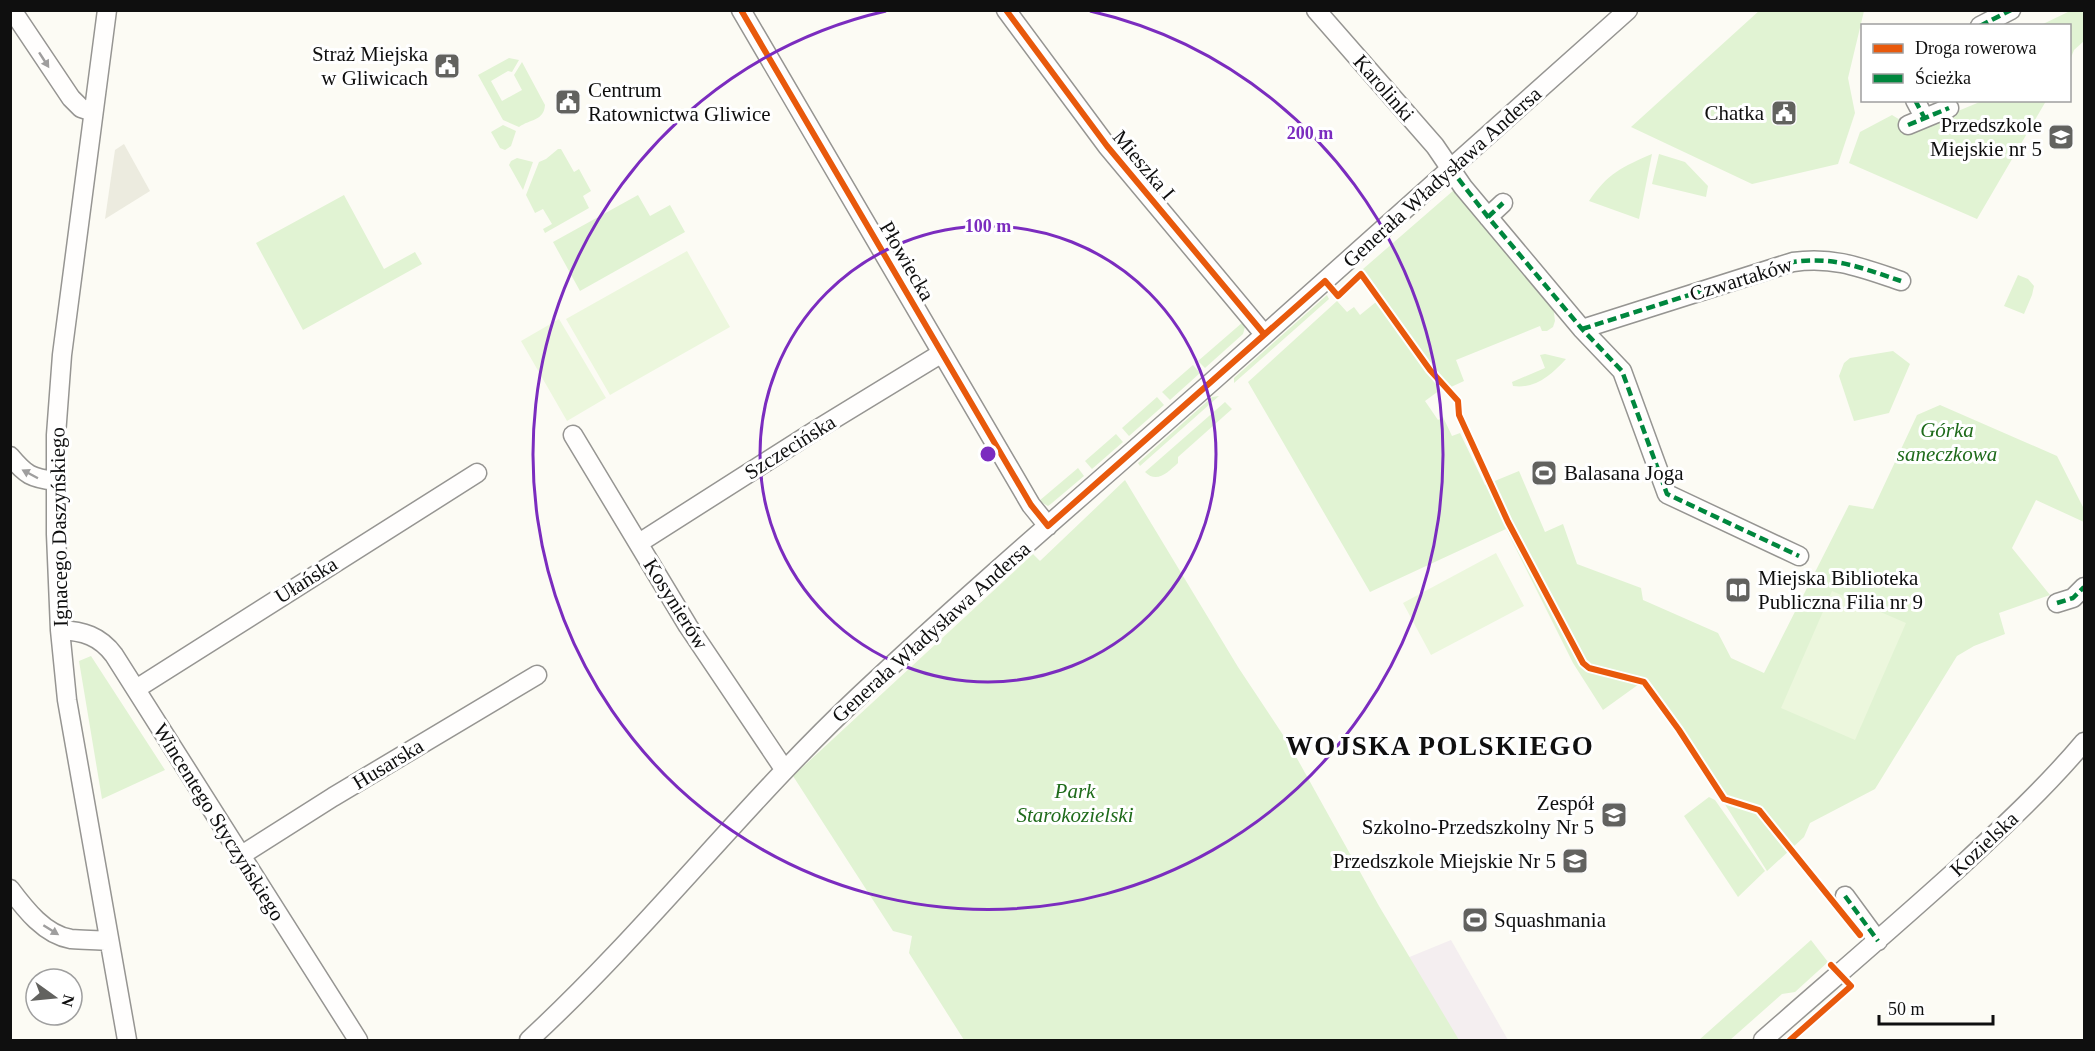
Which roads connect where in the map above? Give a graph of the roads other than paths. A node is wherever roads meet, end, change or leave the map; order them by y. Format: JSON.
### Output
{"nodes":[{"id":1,"x":12,"y":10,"type":"edge"},
{"id":2,"x":107,"y":10,"type":"edge"},
{"id":3,"x":741,"y":10,"type":"edge"},
{"id":4,"x":1006,"y":10,"type":"edge"},
{"id":5,"x":1316,"y":10,"type":"edge"},
{"id":6,"x":1628,"y":10,"type":"edge"},
{"id":7,"x":2012,"y":10,"type":"edge"},
{"id":8,"x":1984,"y":24,"type":"edge"},
{"id":9,"x":1915,"y":102,"type":"edge"},
{"id":10,"x":1949,"y":108,"type":"dead end"},
{"id":11,"x":93,"y":112,"type":"junction"},
{"id":12,"x":1450,"y":168,"type":"junction"},
{"id":13,"x":1503,"y":203,"type":"dead end"},
{"id":14,"x":1488,"y":217,"type":"junction"},
{"id":15,"x":1901,"y":281,"type":"dead end"},
{"id":16,"x":1582,"y":328,"type":"junction"},
{"id":17,"x":1264,"y":334,"type":"junction"},
{"id":18,"x":942,"y":353,"type":"junction"},
{"id":19,"x":573,"y":435,"type":"dead end"},
{"id":20,"x":10,"y":456,"type":"edge"},
{"id":21,"x":477,"y":473,"type":"dead end"},
{"id":22,"x":55,"y":481,"type":"junction"},
{"id":23,"x":1048,"y":526,"type":"junction"},
{"id":24,"x":639,"y":543,"type":"junction"},
{"id":25,"x":1798,"y":556,"type":"dead end"},
{"id":26,"x":2085,"y":587,"type":"edge"},
{"id":27,"x":2057,"y":603,"type":"dead end"},
{"id":28,"x":60,"y":630,"type":"junction"},
{"id":29,"x":537,"y":675,"type":"dead end"},
{"id":30,"x":136,"y":689,"type":"junction"},
{"id":31,"x":2085,"y":742,"type":"edge"},
{"id":32,"x":784,"y":769,"type":"junction"},
{"id":33,"x":240,"y":856,"type":"junction"},
{"id":34,"x":10,"y":889,"type":"edge"},
{"id":35,"x":1845,"y":896,"type":"dead end"},
{"id":36,"x":109,"y":941,"type":"junction"},
{"id":37,"x":1878,"y":941,"type":"junction"},
{"id":38,"x":127,"y":1041,"type":"edge"},
{"id":39,"x":358,"y":1041,"type":"edge"},
{"id":40,"x":529,"y":1041,"type":"edge"},
{"id":41,"x":1763,"y":1041,"type":"edge"}],
"edges":[{"from":1,"to":11,"type":"street","one_way":true},
{"from":2,"to":11,"type":"street","name":"Ignacego Daszyńskiego"},
{"from":3,"to":18,"type":"street","name":"Płowiecka"},
{"from":4,"to":17,"type":"street","name":"Mieszka I"},
{"from":5,"to":12,"type":"street","name":"Karolinki"},
{"from":6,"to":12,"type":"street","name":"Generała Władysława Andersa"},
{"from":7,"to":8,"type":"street"},
{"from":9,"to":10,"type":"street"},
{"from":11,"to":22,"type":"street","name":"Ignacego Daszyńskiego"},
{"from":12,"to":14,"type":"street"},
{"from":12,"to":17,"type":"street","name":"Generała Władysława Andersa"},
{"from":13,"to":14,"type":"street"},
{"from":14,"to":16,"type":"street"},
{"from":15,"to":16,"type":"street","name":"Czwartaków"},
{"from":16,"to":25,"type":"street"},
{"from":17,"to":23,"type":"street","name":"Generała Władysława Andersa"},
{"from":18,"to":23,"type":"street","name":"Płowiecka"},
{"from":18,"to":24,"type":"street","name":"Szczecińska"},
{"from":19,"to":24,"type":"street","name":"Kosynierów"},
{"from":22,"to":20,"type":"street","one_way":true},
{"from":21,"to":30,"type":"street","name":"Ułańska"},
{"from":22,"to":28,"type":"street","name":"Ignacego Daszyńskiego"},
{"from":23,"to":32,"type":"street","name":"Generała Władysława Andersa"},
{"from":24,"to":32,"type":"street","name":"Kosynierów"},
{"from":26,"to":27,"type":"street"},
{"from":28,"to":30,"type":"street","name":"Wincentego Styczyńskiego"},
{"from":28,"to":36,"type":"street","name":"Ignacego Daszyńskiego"},
{"from":29,"to":33,"type":"street","name":"Husarska"},
{"from":30,"to":33,"type":"street","name":"Wincentego Styczyńskiego"},
{"from":31,"to":37,"type":"street","name":"Kozielska"},
{"from":32,"to":40,"type":"street","name":"Generała Władysława Andersa"},
{"from":33,"to":39,"type":"street","name":"Wincentego Styczyńskiego"},
{"from":34,"to":36,"type":"street","one_way":true},
{"from":35,"to":37,"type":"street"},
{"from":36,"to":38,"type":"street","name":"Ignacego Daszyńskiego"},
{"from":37,"to":41,"type":"street","name":"Kozielska"}]}
